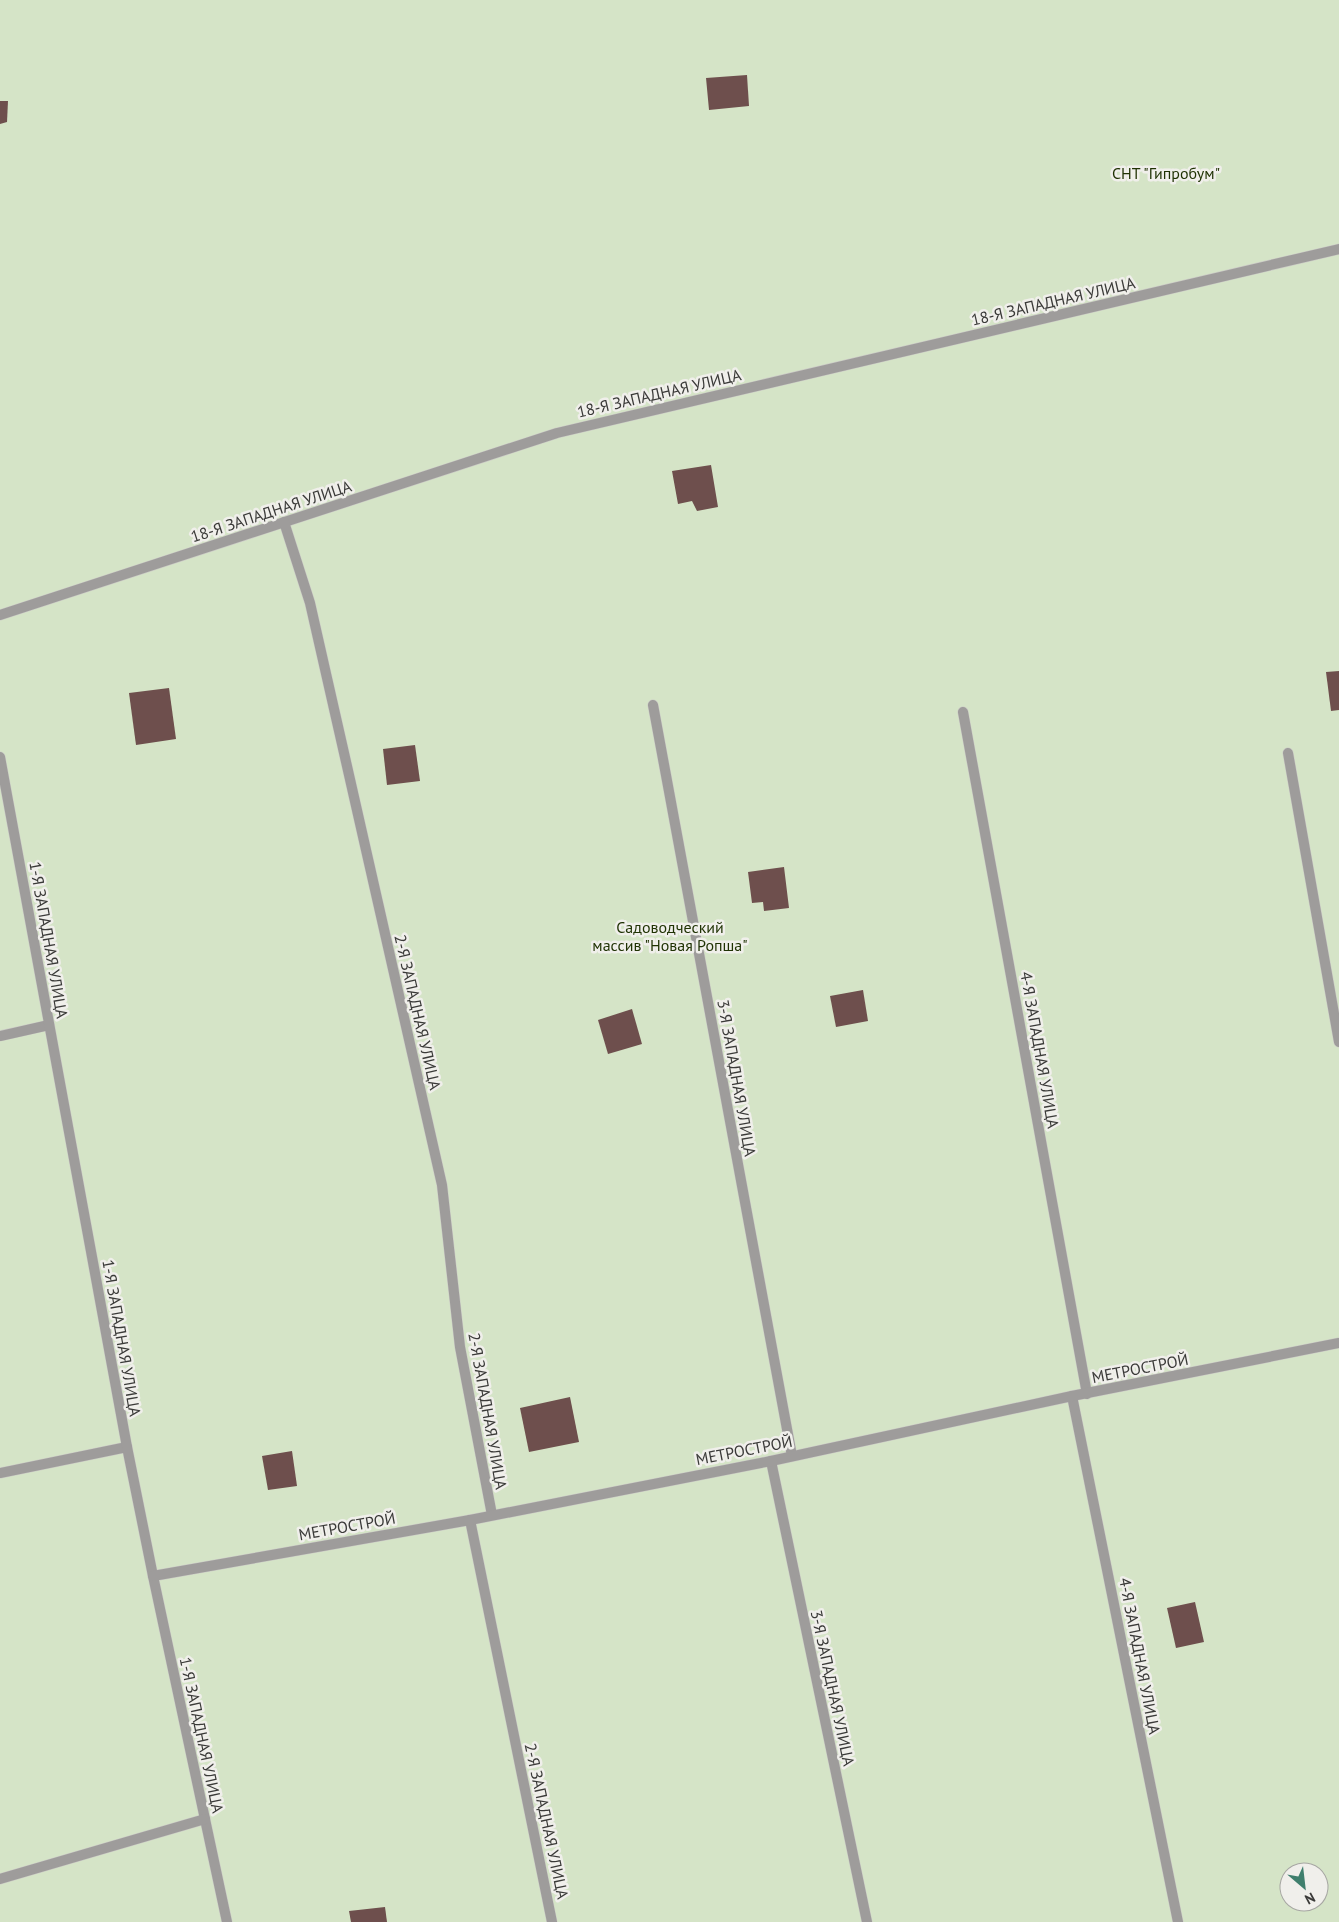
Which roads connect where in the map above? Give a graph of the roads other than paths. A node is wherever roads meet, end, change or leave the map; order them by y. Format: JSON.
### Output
{"nodes":[{"id":1,"x":1339,"y":249,"type":"edge"},
{"id":2,"x":284,"y":522,"type":"junction"},
{"id":3,"x":0,"y":615,"type":"edge"},
{"id":4,"x":653,"y":704,"type":"dead end"},
{"id":5,"x":963,"y":712,"type":"dead end"},
{"id":6,"x":1288,"y":753,"type":"dead end"},
{"id":7,"x":0,"y":757,"type":"edge"},
{"id":8,"x":49,"y":1025,"type":"junction"},
{"id":9,"x":0,"y":1036,"type":"edge"},
{"id":10,"x":1339,"y":1042,"type":"edge"},
{"id":11,"x":1339,"y":1343,"type":"edge"},
{"id":12,"x":1087,"y":1394,"type":"junction"},
{"id":13,"x":1072,"y":1396,"type":"junction"},
{"id":14,"x":127,"y":1447,"type":"junction"},
{"id":15,"x":792,"y":1456,"type":"junction"},
{"id":16,"x":771,"y":1461,"type":"junction"},
{"id":17,"x":0,"y":1473,"type":"edge"},
{"id":18,"x":492,"y":1515,"type":"junction"},
{"id":19,"x":470,"y":1520,"type":"junction"},
{"id":20,"x":153,"y":1576,"type":"junction"},
{"id":21,"x":205,"y":1819,"type":"junction"},
{"id":22,"x":0,"y":1879,"type":"edge"},
{"id":23,"x":227,"y":1922,"type":"edge"},
{"id":24,"x":552,"y":1922,"type":"edge"},
{"id":25,"x":867,"y":1922,"type":"edge"},
{"id":26,"x":1178,"y":1922,"type":"edge"}],
"edges":[{"from":1,"to":2,"type":"street","name":"18-Я ЗАПАДНАЯ УЛИЦА"},
{"from":2,"to":3,"type":"street","name":"18-Я ЗАПАДНАЯ УЛИЦА"},
{"from":2,"to":18,"type":"street","name":"2-Я ЗАПАДНАЯ УЛИЦА"},
{"from":4,"to":15,"type":"street","name":"3-Я ЗАПАДНАЯ УЛИЦА"},
{"from":5,"to":12,"type":"street","name":"4-Я ЗАПАДНАЯ УЛИЦА"},
{"from":6,"to":10,"type":"street"},
{"from":7,"to":8,"type":"street","name":"1-Я ЗАПАДНАЯ УЛИЦА"},
{"from":8,"to":9,"type":"street"},
{"from":8,"to":14,"type":"street","name":"1-Я ЗАПАДНАЯ УЛИЦА"},
{"from":11,"to":12,"type":"street","name":"МЕТРОСТРОЙ"},
{"from":12,"to":13,"type":"street","name":"МЕТРОСТРОЙ"},
{"from":13,"to":15,"type":"street","name":"МЕТРОСТРОЙ"},
{"from":13,"to":26,"type":"street","name":"4-Я ЗАПАДНАЯ УЛИЦА"},
{"from":14,"to":17,"type":"street"},
{"from":14,"to":20,"type":"street","name":"1-Я ЗАПАДНАЯ УЛИЦА"},
{"from":15,"to":16,"type":"street","name":"МЕТРОСТРОЙ"},
{"from":16,"to":18,"type":"street","name":"МЕТРОСТРОЙ"},
{"from":16,"to":25,"type":"street","name":"3-Я ЗАПАДНАЯ УЛИЦА"},
{"from":18,"to":19,"type":"street","name":"МЕТРОСТРОЙ"},
{"from":19,"to":20,"type":"street","name":"МЕТРОСТРОЙ"},
{"from":19,"to":24,"type":"street","name":"2-Я ЗАПАДНАЯ УЛИЦА"},
{"from":20,"to":21,"type":"street","name":"1-Я ЗАПАДНАЯ УЛИЦА"},
{"from":21,"to":22,"type":"street"},
{"from":21,"to":23,"type":"street","name":"1-Я ЗАПАДНАЯ УЛИЦА"}]}
